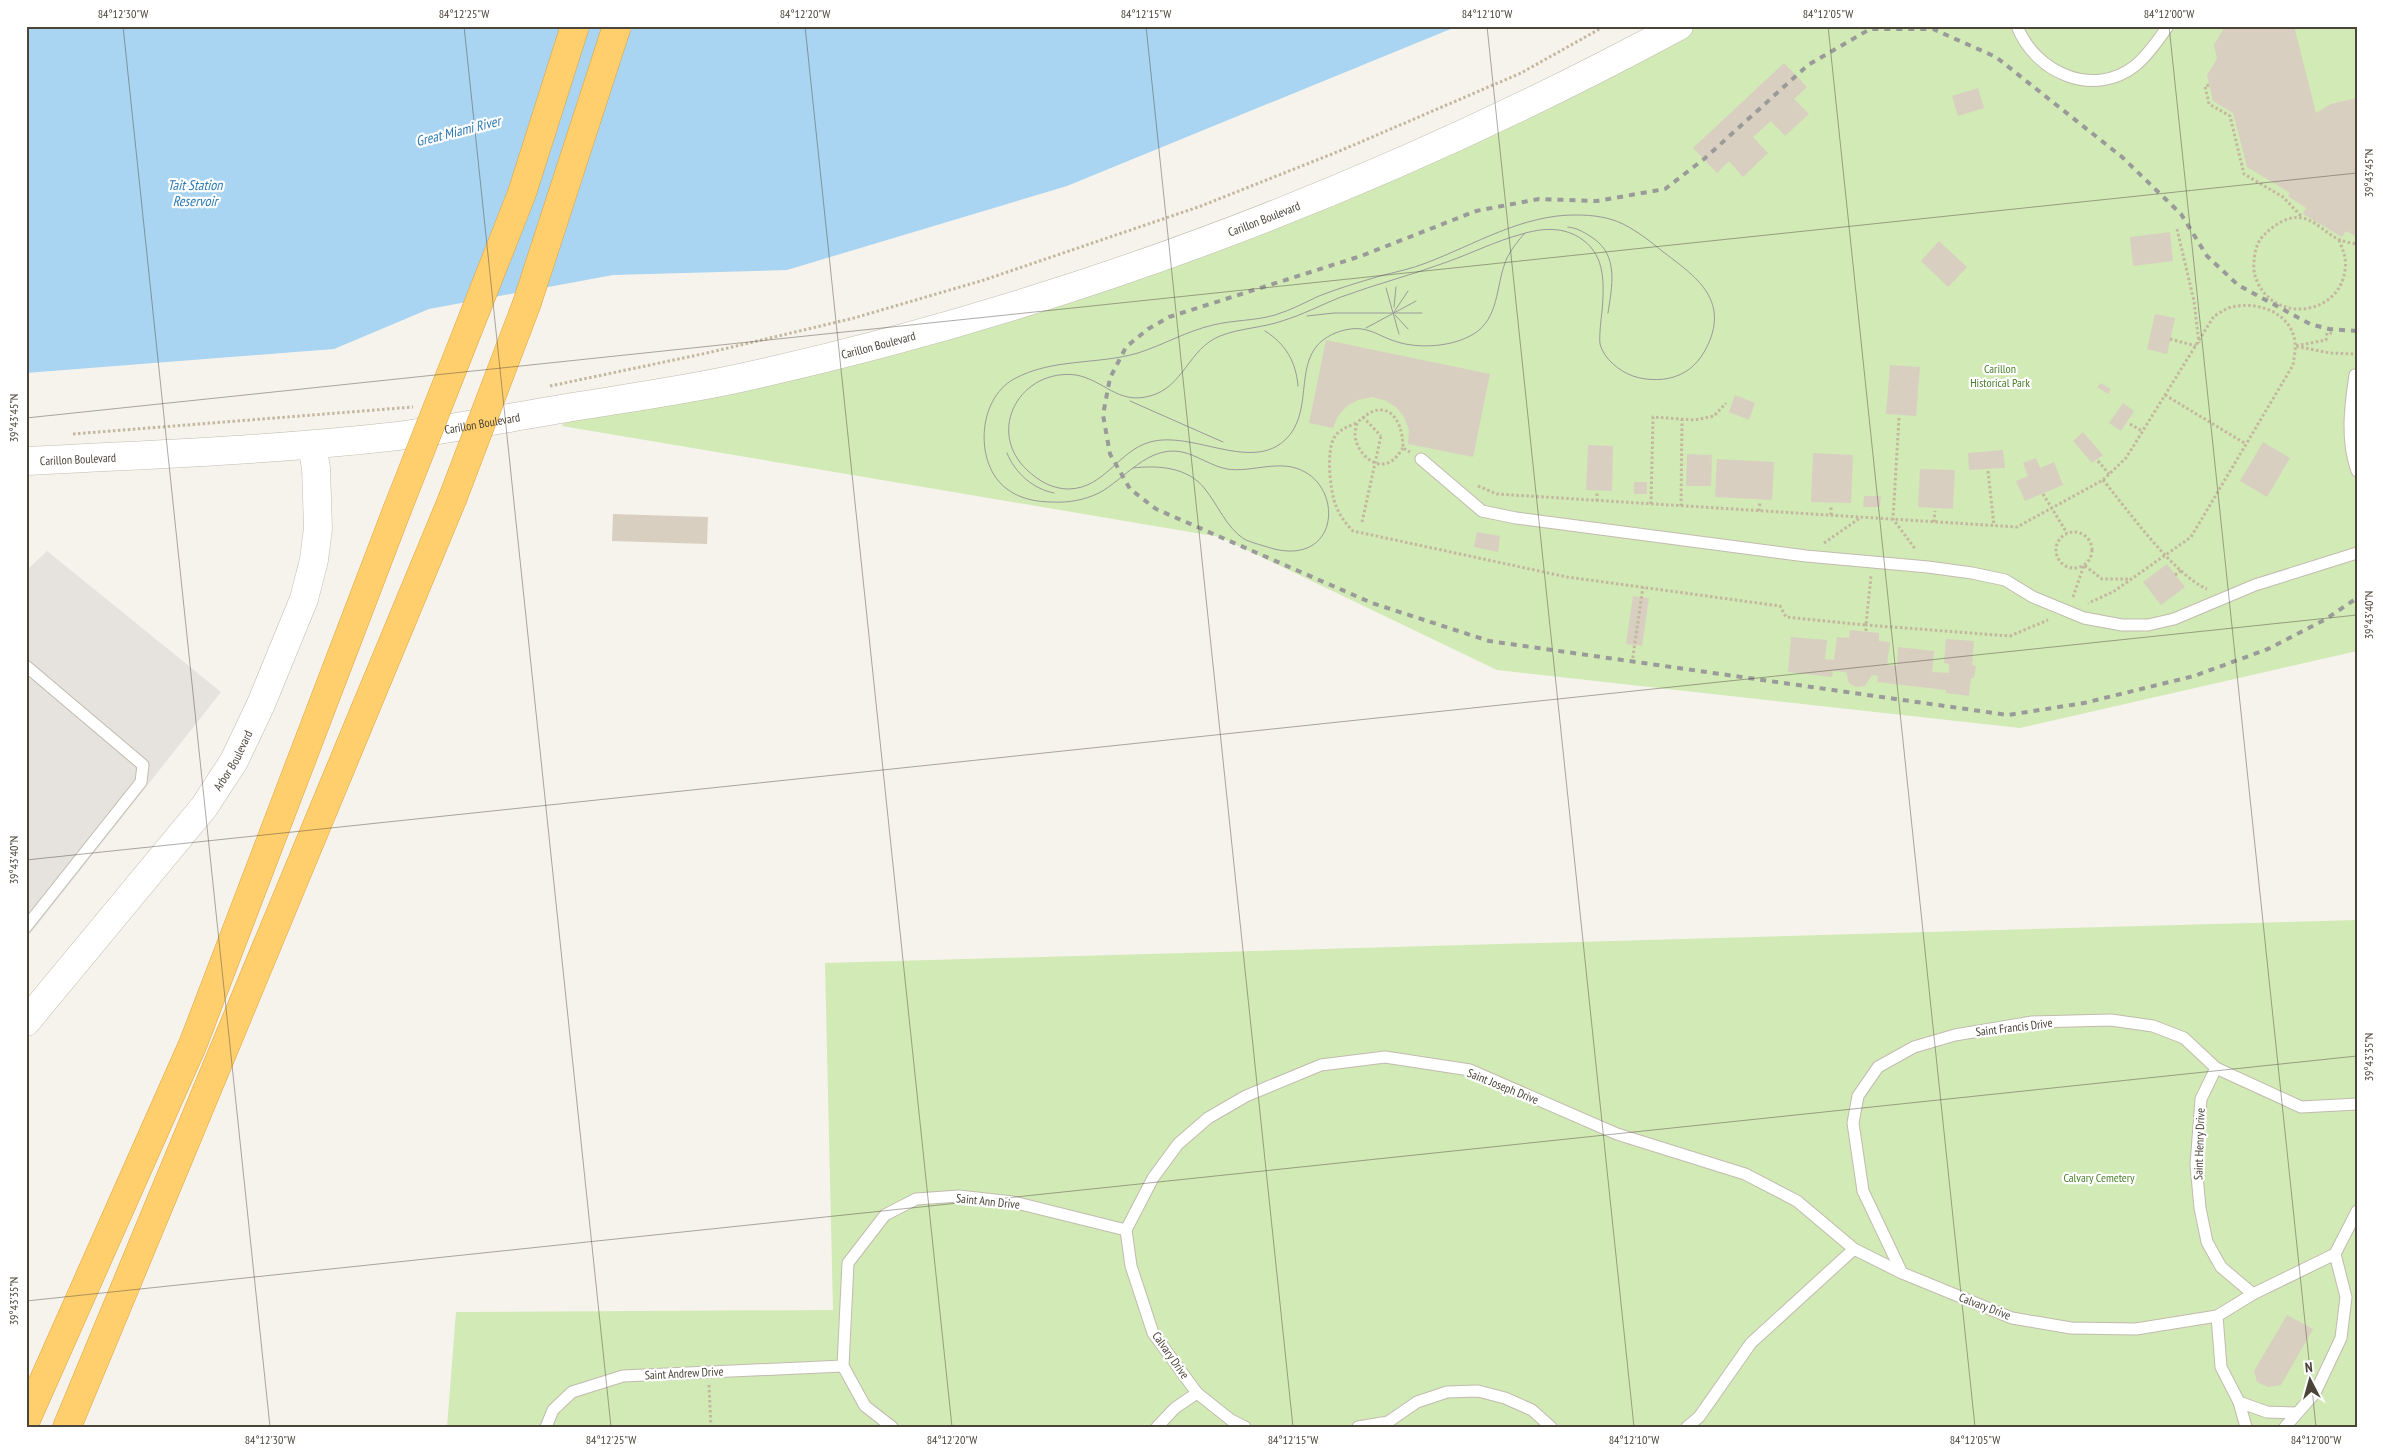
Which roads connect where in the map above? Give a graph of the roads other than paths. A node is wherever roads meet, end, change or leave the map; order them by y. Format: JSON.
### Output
{"nodes":[{"id":1,"x":574,"y":26,"type":"edge"},
{"id":2,"x":617,"y":26,"type":"edge"},
{"id":3,"x":1679,"y":26,"type":"edge"},
{"id":4,"x":2017,"y":26,"type":"edge"},
{"id":5,"x":2168,"y":26,"type":"edge"},
{"id":6,"x":2355,"y":375,"type":"dead end"},
{"id":7,"x":312,"y":445,"type":"junction"},
{"id":8,"x":1421,"y":459,"type":"road end"},
{"id":9,"x":26,"y":460,"type":"edge"},
{"id":10,"x":2357,"y":471,"type":"edge"},
{"id":11,"x":2357,"y":554,"type":"edge"},
{"id":12,"x":26,"y":666,"type":"edge"},
{"id":13,"x":26,"y":927,"type":"edge"},
{"id":14,"x":26,"y":1022,"type":"edge"},
{"id":15,"x":2216,"y":1068,"type":"junction"},
{"id":16,"x":2357,"y":1104,"type":"edge"},
{"id":17,"x":2357,"y":1211,"type":"edge"},
{"id":18,"x":1126,"y":1230,"type":"junction"},
{"id":19,"x":1854,"y":1249,"type":"junction"},
{"id":20,"x":2335,"y":1254,"type":"junction"},
{"id":21,"x":1902,"y":1273,"type":"junction"},
{"id":22,"x":2253,"y":1294,"type":"junction"},
{"id":23,"x":2217,"y":1316,"type":"junction"},
{"id":24,"x":843,"y":1366,"type":"junction"},
{"id":25,"x":1197,"y":1393,"type":"junction"},
{"id":26,"x":2238,"y":1402,"type":"junction"},
{"id":27,"x":2297,"y":1413,"type":"junction"},
{"id":28,"x":26,"y":1420,"type":"edge"},
{"id":29,"x":1702,"y":1422,"type":"edge"},
{"id":30,"x":1386,"y":1425,"type":"edge"},
{"id":31,"x":67,"y":1427,"type":"edge"},
{"id":32,"x":546,"y":1427,"type":"edge"},
{"id":33,"x":892,"y":1427,"type":"edge"},
{"id":34,"x":1158,"y":1427,"type":"edge"},
{"id":35,"x":1245,"y":1427,"type":"edge"},
{"id":36,"x":1358,"y":1427,"type":"edge"},
{"id":37,"x":1551,"y":1427,"type":"edge"},
{"id":38,"x":1688,"y":1427,"type":"edge"},
{"id":39,"x":2246,"y":1427,"type":"edge"},
{"id":40,"x":2285,"y":1427,"type":"edge"}],
"edges":[{"from":1,"to":28,"type":"highway","bridge":true},
{"from":2,"to":31,"type":"highway","bridge":true},
{"from":3,"to":7,"type":"street","name":"Carillon Boulevard"},
{"from":4,"to":5,"type":"lane"},
{"from":6,"to":10,"type":"lane"},
{"from":7,"to":9,"type":"street","name":"Carillon Boulevard"},
{"from":7,"to":14,"type":"street","name":"Arbor Boulevard"},
{"from":8,"to":11,"type":"lane"},
{"from":12,"to":13,"type":"lane"},
{"from":15,"to":16,"type":"lane","name":"Saint Francis Drive"},
{"from":15,"to":21,"type":"lane","name":"Saint Francis Drive"},
{"from":15,"to":22,"type":"lane","name":"Saint Henry Drive"},
{"from":17,"to":20,"type":"lane"},
{"from":18,"to":19,"type":"lane","name":"Saint Joseph Drive"},
{"from":18,"to":24,"type":"lane","name":"Saint Ann Drive"},
{"from":18,"to":25,"type":"lane","name":"Calvary Drive"},
{"from":19,"to":21,"type":"lane","name":"Calvary Drive"},
{"from":19,"to":29,"type":"lane"},
{"from":20,"to":22,"type":"lane","name":"Calvary Drive"},
{"from":20,"to":27,"type":"lane"},
{"from":21,"to":23,"type":"lane","name":"Calvary Drive"},
{"from":22,"to":23,"type":"lane","name":"Calvary Drive"},
{"from":23,"to":26,"type":"lane"},
{"from":24,"to":32,"type":"lane","name":"Saint Andrew Drive"},
{"from":24,"to":33,"type":"lane"},
{"from":25,"to":34,"type":"lane"},
{"from":25,"to":35,"type":"lane","name":"Calvary Drive"},
{"from":26,"to":27,"type":"lane"},
{"from":26,"to":39,"type":"lane"},
{"from":27,"to":40,"type":"lane"},
{"from":29,"to":38,"type":"lane"},
{"from":30,"to":36,"type":"lane"},
{"from":30,"to":37,"type":"lane"}]}
